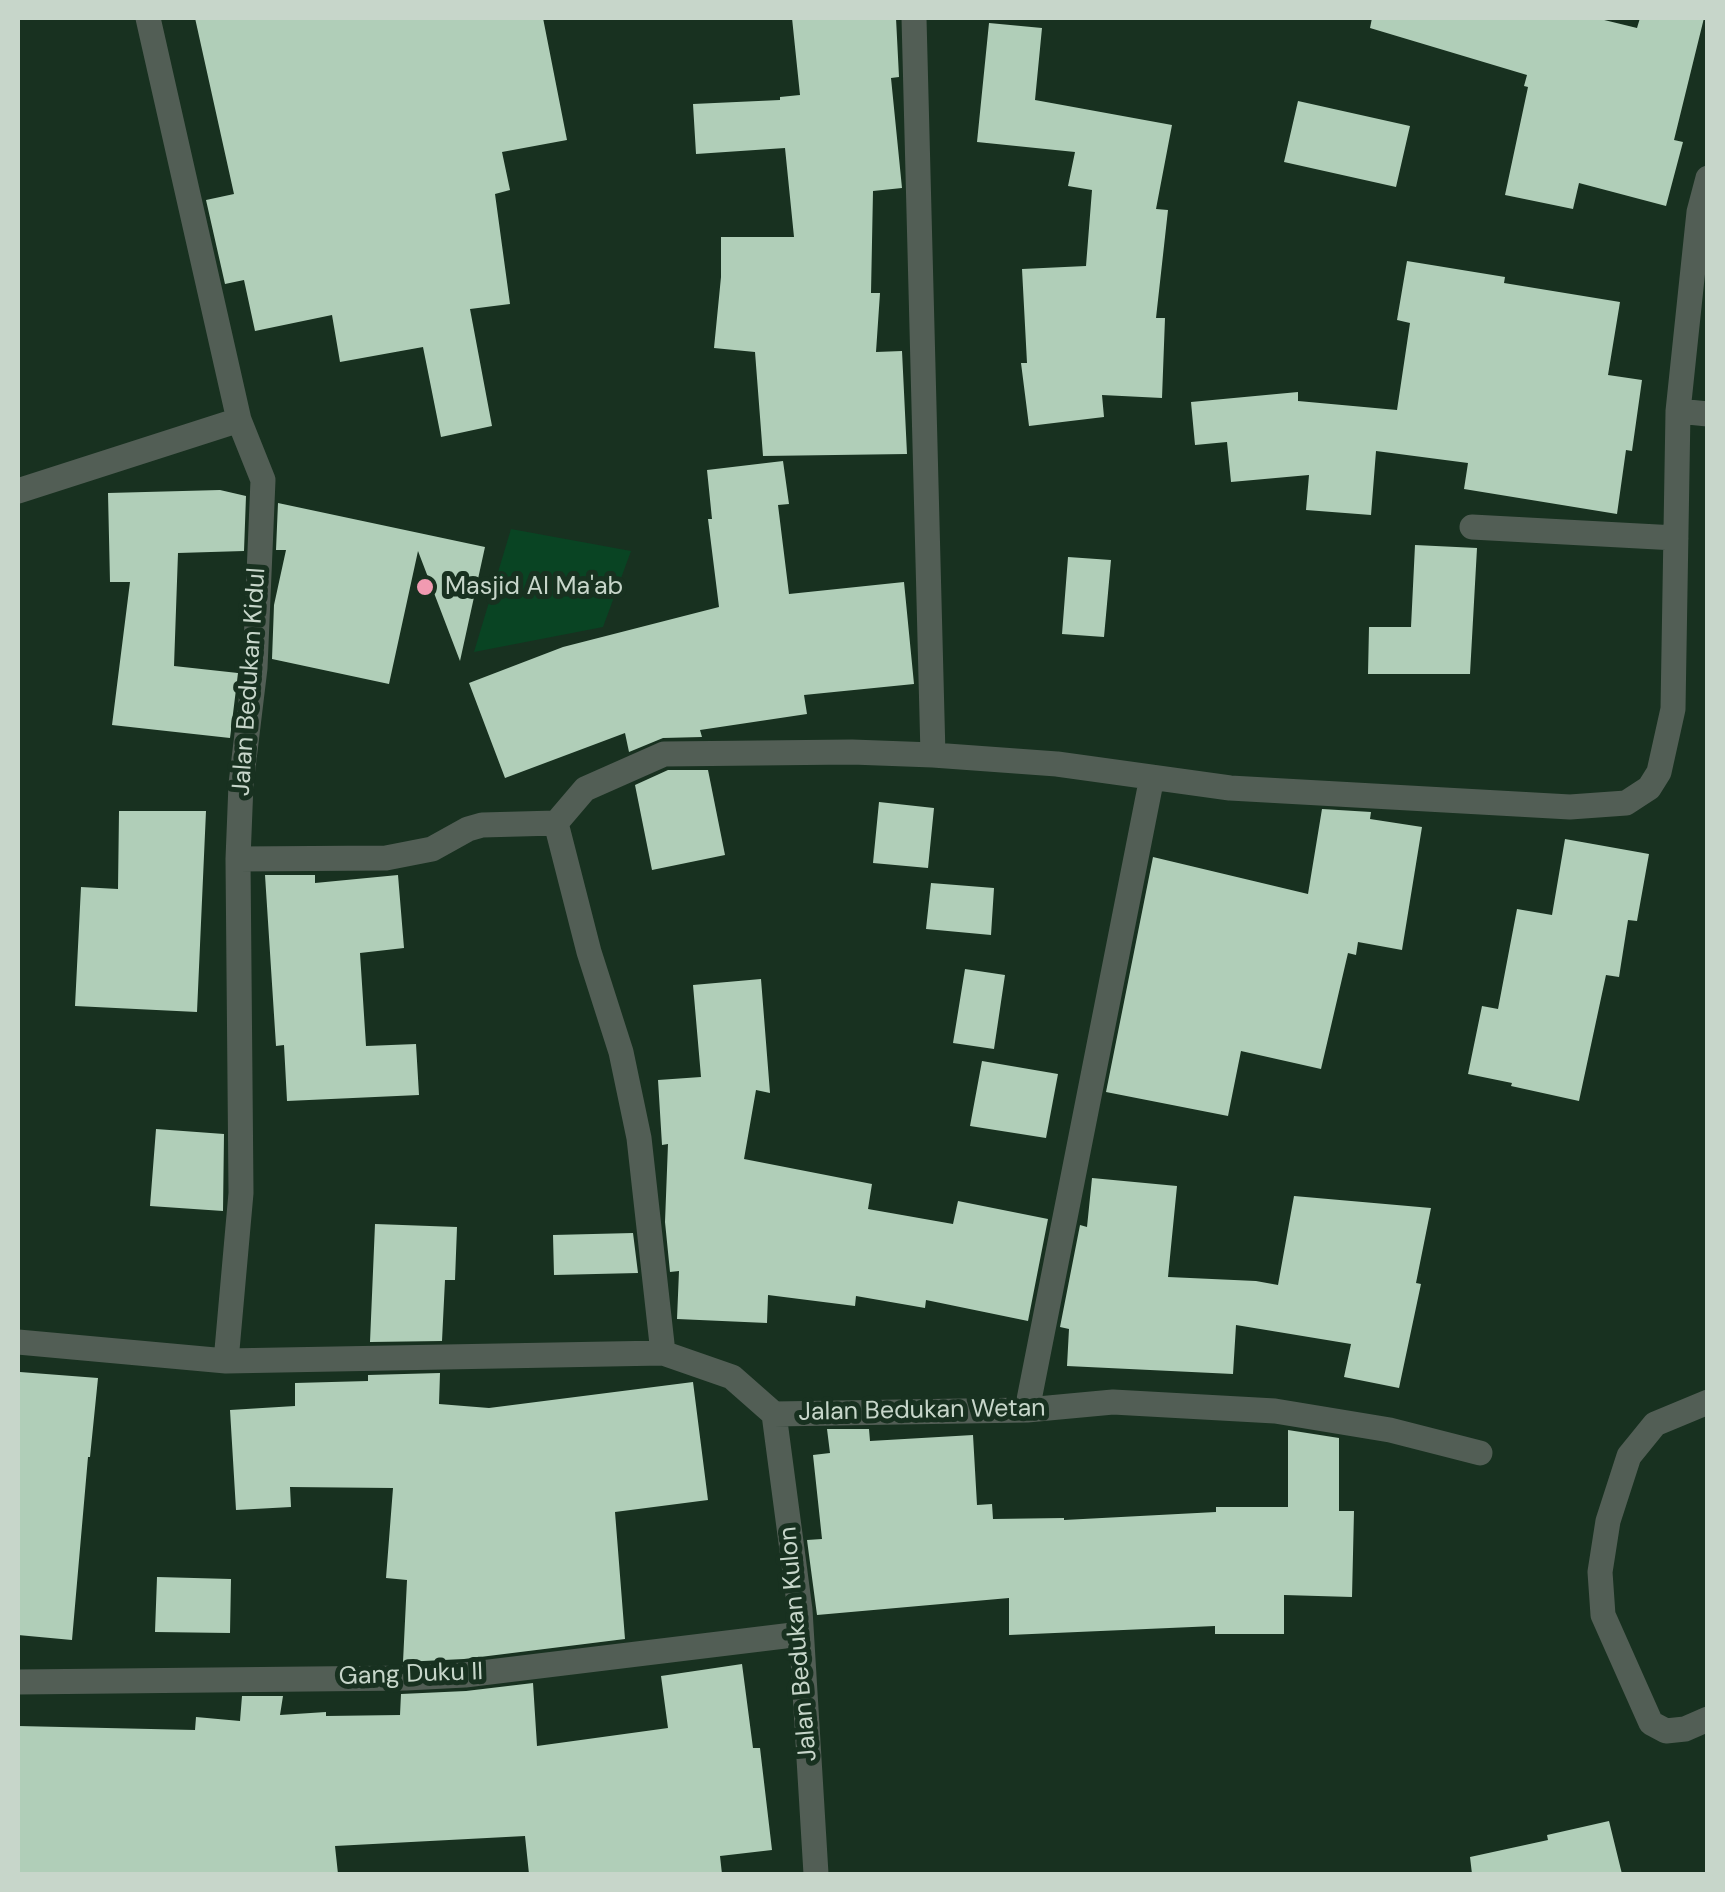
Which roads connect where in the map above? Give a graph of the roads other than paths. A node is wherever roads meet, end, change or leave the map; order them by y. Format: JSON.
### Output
{"nodes":[{"id":1,"x":148,"y":18,"type":"edge"},
{"id":2,"x":914,"y":18,"type":"edge"},
{"id":3,"x":1708,"y":178,"type":"edge"},
{"id":4,"x":1678,"y":410,"type":"junction"},
{"id":5,"x":1708,"y":414,"type":"edge"},
{"id":6,"x":239,"y":420,"type":"junction"},
{"id":7,"x":18,"y":491,"type":"edge"},
{"id":8,"x":1472,"y":527,"type":"dead end"},
{"id":9,"x":1676,"y":538,"type":"junction"},
{"id":10,"x":933,"y":755,"type":"junction"},
{"id":11,"x":1152,"y":778,"type":"junction"},
{"id":12,"x":556,"y":823,"type":"junction"},
{"id":13,"x":238,"y":859,"type":"junction"},
{"id":14,"x":18,"y":1342,"type":"edge"},
{"id":15,"x":663,"y":1352,"type":"junction"},
{"id":16,"x":226,"y":1360,"type":"junction"},
{"id":17,"x":1708,"y":1402,"type":"edge"},
{"id":18,"x":1027,"y":1410,"type":"junction"},
{"id":19,"x":774,"y":1414,"type":"junction"},
{"id":20,"x":1480,"y":1453,"type":"dead end"},
{"id":21,"x":802,"y":1634,"type":"junction"},
{"id":22,"x":18,"y":1682,"type":"edge"},
{"id":23,"x":1708,"y":1719,"type":"edge"},
{"id":24,"x":816,"y":1874,"type":"edge"}],
"edges":[{"from":1,"to":6,"type":"street","name":"Jalan Bedukan Kidul"},
{"from":2,"to":10,"type":"street"},
{"from":3,"to":4,"type":"street"},
{"from":4,"to":5,"type":"street"},
{"from":4,"to":9,"type":"street"},
{"from":6,"to":7,"type":"street"},
{"from":6,"to":13,"type":"street","name":"Jalan Bedukan Kidul"},
{"from":8,"to":9,"type":"street"},
{"from":9,"to":11,"type":"street"},
{"from":10,"to":11,"type":"street"},
{"from":10,"to":12,"type":"street"},
{"from":11,"to":18,"type":"street"},
{"from":12,"to":13,"type":"street"},
{"from":12,"to":15,"type":"street"},
{"from":13,"to":16,"type":"street","name":"Jalan Bedukan Kidul"},
{"from":14,"to":16,"type":"street","name":"Jalan Bedukan Wetan"},
{"from":15,"to":16,"type":"street","name":"Jalan Bedukan Wetan"},
{"from":15,"to":19,"type":"street","name":"Jalan Bedukan Wetan"},
{"from":17,"to":23,"type":"street"},
{"from":18,"to":19,"type":"street","name":"Jalan Bedukan Wetan"},
{"from":18,"to":20,"type":"street","name":"Jalan Bedukan Wetan"},
{"from":19,"to":21,"type":"street","name":"Jalan Bedukan Kulon"},
{"from":21,"to":22,"type":"street","name":"Gang Duku II"},
{"from":21,"to":24,"type":"street","name":"Jalan Bedukan Kulon"}]}
